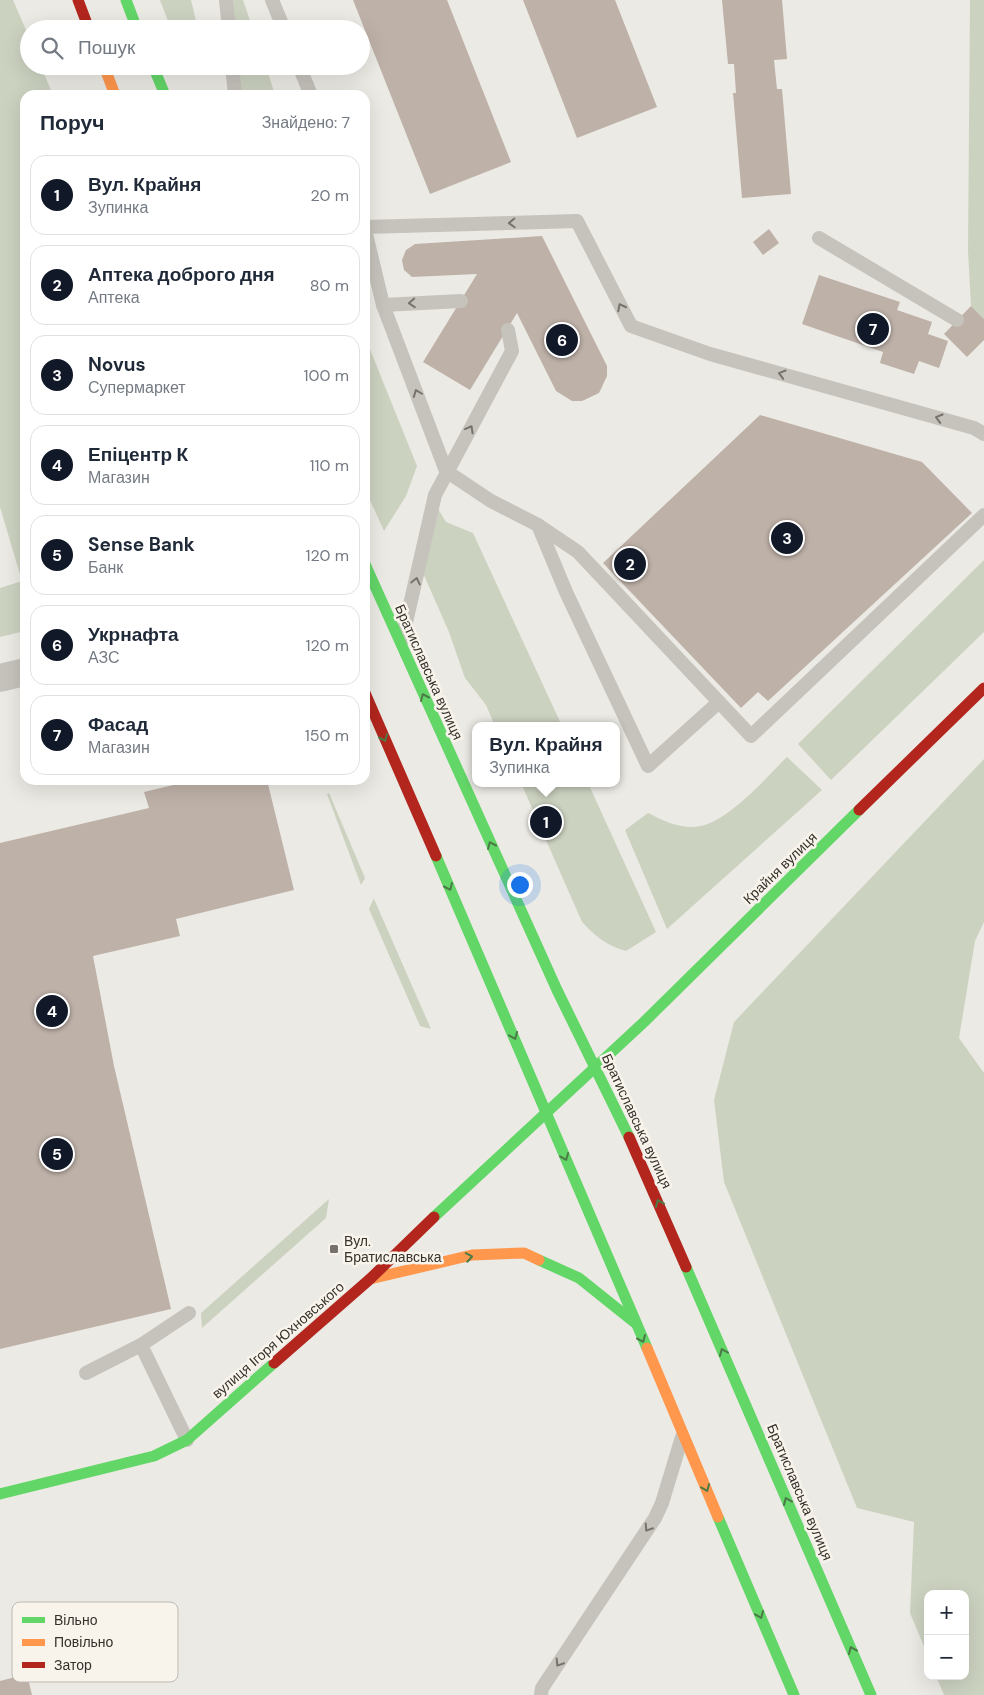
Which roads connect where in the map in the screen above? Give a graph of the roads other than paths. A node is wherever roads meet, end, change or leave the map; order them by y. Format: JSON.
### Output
{"nodes":[{"id":1,"x":78,"y":0,"type":"edge"},
{"id":2,"x":126,"y":0,"type":"edge"},
{"id":3,"x":226,"y":0,"type":"edge"},
{"id":4,"x":272,"y":0,"type":"edge"},
{"id":5,"x":86,"y":20,"type":"edge"},
{"id":6,"x":134,"y":20,"type":"edge"},
{"id":7,"x":228,"y":20,"type":"edge"},
{"id":8,"x":280,"y":20,"type":"edge"},
{"id":9,"x":107,"y":75,"type":"edge"},
{"id":10,"x":157,"y":75,"type":"edge"},
{"id":11,"x":233,"y":75,"type":"edge"},
{"id":12,"x":303,"y":75,"type":"edge"},
{"id":13,"x":113,"y":90,"type":"edge"},
{"id":14,"x":163,"y":90,"type":"edge"},
{"id":15,"x":234,"y":90,"type":"edge"},
{"id":16,"x":309,"y":90,"type":"edge"},
{"id":17,"x":370,"y":229,"type":"edge"},
{"id":18,"x":819,"y":238,"type":"dead end"},
{"id":19,"x":370,"y":250,"type":"edge"},
{"id":20,"x":461,"y":301,"type":"dead end"},
{"id":21,"x":383,"y":305,"type":"junction"},
{"id":22,"x":957,"y":320,"type":"dead end"},
{"id":23,"x":508,"y":330,"type":"dead end"},
{"id":24,"x":984,"y":434,"type":"edge"},
{"id":25,"x":446,"y":472,"type":"junction"},
{"id":26,"x":984,"y":515,"type":"edge"},
{"id":27,"x":538,"y":524,"type":"junction"},
{"id":28,"x":370,"y":575,"type":"edge"},
{"id":29,"x":401,"y":646,"type":"junction"},
{"id":30,"x":20,"y":673,"type":"edge"},
{"id":31,"x":0,"y":678,"type":"edge"},
{"id":32,"x":984,"y":688,"type":"edge"},
{"id":33,"x":719,"y":702,"type":"junction"},
{"id":34,"x":370,"y":705,"type":"edge"},
{"id":35,"x":595,"y":1066,"type":"junction"},
{"id":36,"x":546,"y":1112,"type":"junction"},
{"id":37,"x":370,"y":1279,"type":"junction"},
{"id":38,"x":189,"y":1313,"type":"dead end"},
{"id":39,"x":634,"y":1322,"type":"junction"},
{"id":40,"x":141,"y":1345,"type":"junction"},
{"id":41,"x":86,"y":1373,"type":"dead end"},
{"id":42,"x":683,"y":1434,"type":"junction"},
{"id":43,"x":187,"y":1440,"type":"junction"},
{"id":44,"x":0,"y":1494,"type":"edge"},
{"id":45,"x":541,"y":1695,"type":"edge"},
{"id":46,"x":794,"y":1695,"type":"edge"},
{"id":47,"x":871,"y":1695,"type":"edge"}],
"edges":[{"from":1,"to":5,"type":"main road"},
{"from":2,"to":6,"type":"main road"},
{"from":3,"to":7,"type":"lane"},
{"from":4,"to":8,"type":"lane"},
{"from":9,"to":13,"type":"main road"},
{"from":10,"to":14,"type":"main road"},
{"from":11,"to":15,"type":"lane"},
{"from":12,"to":16,"type":"lane"},
{"from":24,"to":17,"type":"lane","one_way":true},
{"from":18,"to":22,"type":"lane"},
{"from":19,"to":21,"type":"lane"},
{"from":20,"to":21,"type":"lane","one_way":true},
{"from":25,"to":21,"type":"lane","one_way":true},
{"from":25,"to":23,"type":"lane","one_way":true},
{"from":25,"to":27,"type":"lane"},
{"from":29,"to":25,"type":"lane","one_way":true},
{"from":26,"to":33,"type":"lane"},
{"from":27,"to":33,"type":"lane"},
{"from":27,"to":33,"type":"lane"},
{"from":28,"to":29,"type":"main road","name":"Братиславська вулиця"},
{"from":35,"to":29,"type":"main road","name":"Братиславська вулиця","one_way":true},
{"from":30,"to":31,"type":"street"},
{"from":32,"to":35,"type":"main road","name":"Крайня вулиця"},
{"from":34,"to":36,"type":"main road","one_way":true},
{"from":35,"to":36,"type":"main road","name":"вулиця Ігоря Юхновського"},
{"from":47,"to":35,"type":"main road","name":"Братиславська вулиця","one_way":true},
{"from":36,"to":37,"type":"main road","name":"вулиця Ігоря Юхновського"},
{"from":36,"to":39,"type":"main road","one_way":true},
{"from":37,"to":39,"type":"main road","one_way":true},
{"from":37,"to":43,"type":"main road","name":"вулиця Ігоря Юхновського"},
{"from":38,"to":40,"type":"lane"},
{"from":39,"to":42,"type":"main road","one_way":true},
{"from":40,"to":41,"type":"lane"},
{"from":40,"to":43,"type":"lane"},
{"from":42,"to":45,"type":"lane","one_way":true},
{"from":42,"to":46,"type":"main road","one_way":true},
{"from":43,"to":44,"type":"main road","name":"вулиця Ігоря Юхновського"}]}
